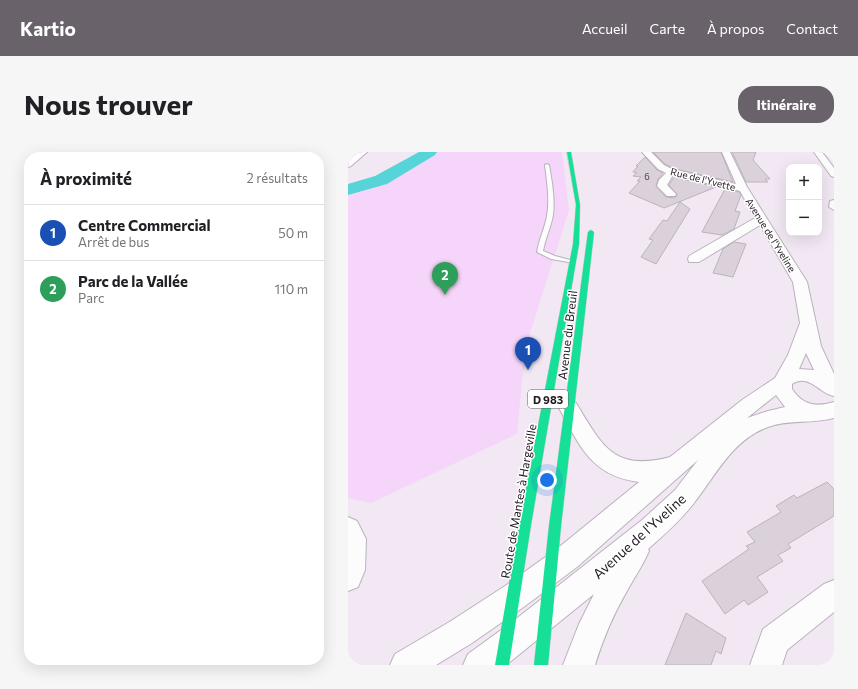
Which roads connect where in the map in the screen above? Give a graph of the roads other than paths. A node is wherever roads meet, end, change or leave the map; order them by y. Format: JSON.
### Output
{"nodes":[{"id":1,"x":363,"y":152,"type":"edge"},
{"id":2,"x":569,"y":152,"type":"edge"},
{"id":3,"x":646,"y":152,"type":"edge"},
{"id":4,"x":726,"y":152,"type":"edge"},
{"id":5,"x":818,"y":152,"type":"edge"},
{"id":6,"x":349,"y":163,"type":"edge"},
{"id":7,"x":546,"y":165,"type":"dead end"},
{"id":8,"x":671,"y":172,"type":"junction"},
{"id":9,"x":834,"y":174,"type":"edge"},
{"id":10,"x":743,"y":189,"type":"junction"},
{"id":11,"x":671,"y":194,"type":"dead end"},
{"id":12,"x":834,"y":203,"type":"edge"},
{"id":13,"x":834,"y":207,"type":"edge"},
{"id":14,"x":762,"y":219,"type":"junction"},
{"id":15,"x":592,"y":224,"type":"dead end"},
{"id":16,"x":694,"y":258,"type":"dead end"},
{"id":17,"x":572,"y":262,"type":"junction"},
{"id":18,"x":808,"y":320,"type":"junction"},
{"id":19,"x":784,"y":381,"type":"junction"},
{"id":20,"x":832,"y":388,"type":"edge"},
{"id":21,"x":569,"y":408,"type":"junction"},
{"id":22,"x":828,"y":412,"type":"edge"},
{"id":23,"x":676,"y":466,"type":"junction"},
{"id":24,"x":650,"y":529,"type":"junction"},
{"id":25,"x":348,"y":530,"type":"edge"},
{"id":26,"x":550,"y":570,"type":"junction"},
{"id":27,"x":348,"y":577,"type":"edge"},
{"id":28,"x":834,"y":594,"type":"edge"},
{"id":29,"x":513,"y":599,"type":"junction"},
{"id":30,"x":546,"y":615,"type":"junction"},
{"id":31,"x":504,"y":656,"type":"edge"},
{"id":32,"x":406,"y":665,"type":"edge"},
{"id":33,"x":480,"y":665,"type":"edge"},
{"id":34,"x":541,"y":665,"type":"edge"},
{"id":35,"x":579,"y":665,"type":"edge"},
{"id":36,"x":766,"y":665,"type":"edge"}],
"edges":[{"from":1,"to":6,"type":"street"},
{"from":2,"to":17,"type":"main road","name":"Route de Mantes à Hargeville","number":"D 983"},
{"from":3,"to":8,"type":"street","name":"Rue de l'Yvette"},
{"from":4,"to":10,"type":"street","name":"Avenue de l'Yveline"},
{"from":5,"to":9,"type":"street"},
{"from":7,"to":17,"type":"lane"},
{"from":8,"to":10,"type":"street","name":"Rue de l'Yvette"},
{"from":8,"to":11,"type":"street"},
{"from":10,"to":14,"type":"street","name":"Avenue de l'Yveline"},
{"from":12,"to":13,"type":"street"},
{"from":14,"to":16,"type":"street"},
{"from":14,"to":18,"type":"street","name":"Avenue de l'Yveline"},
{"from":15,"to":21,"type":"main road","name":"Avenue du Breuil"},
{"from":17,"to":29,"type":"main road","name":"Route de Mantes à Hargeville","number":"D 983"},
{"from":18,"to":19,"type":"street","name":"Avenue de l'Yveline"},
{"from":18,"to":20,"type":"street","name":"Avenue de l'Yveline"},
{"from":19,"to":20,"type":"street"},
{"from":19,"to":22,"type":"street"},
{"from":19,"to":23,"type":"street"},
{"from":21,"to":23,"type":"street"},
{"from":21,"to":26,"type":"main road","name":"Avenue du Breuil"},
{"from":22,"to":24,"type":"street","name":"Avenue de l'Yveline"},
{"from":23,"to":26,"type":"street"},
{"from":24,"to":30,"type":"street","name":"Avenue de l'Yveline"},
{"from":24,"to":35,"type":"street"},
{"from":25,"to":27,"type":"street"},
{"from":26,"to":29,"type":"street"},
{"from":26,"to":30,"type":"main road","name":"Avenue du Breuil"},
{"from":28,"to":36,"type":"street"},
{"from":29,"to":31,"type":"main road","name":"Route de Mantes à Hargeville","number":"D 983"},
{"from":29,"to":32,"type":"street"},
{"from":30,"to":31,"type":"street","name":"Avenue de l'Yveline"},
{"from":30,"to":34,"type":"main road","name":"Avenue du Breuil"},
{"from":31,"to":33,"type":"street","name":"Avenue de l'Yveline"}]}
